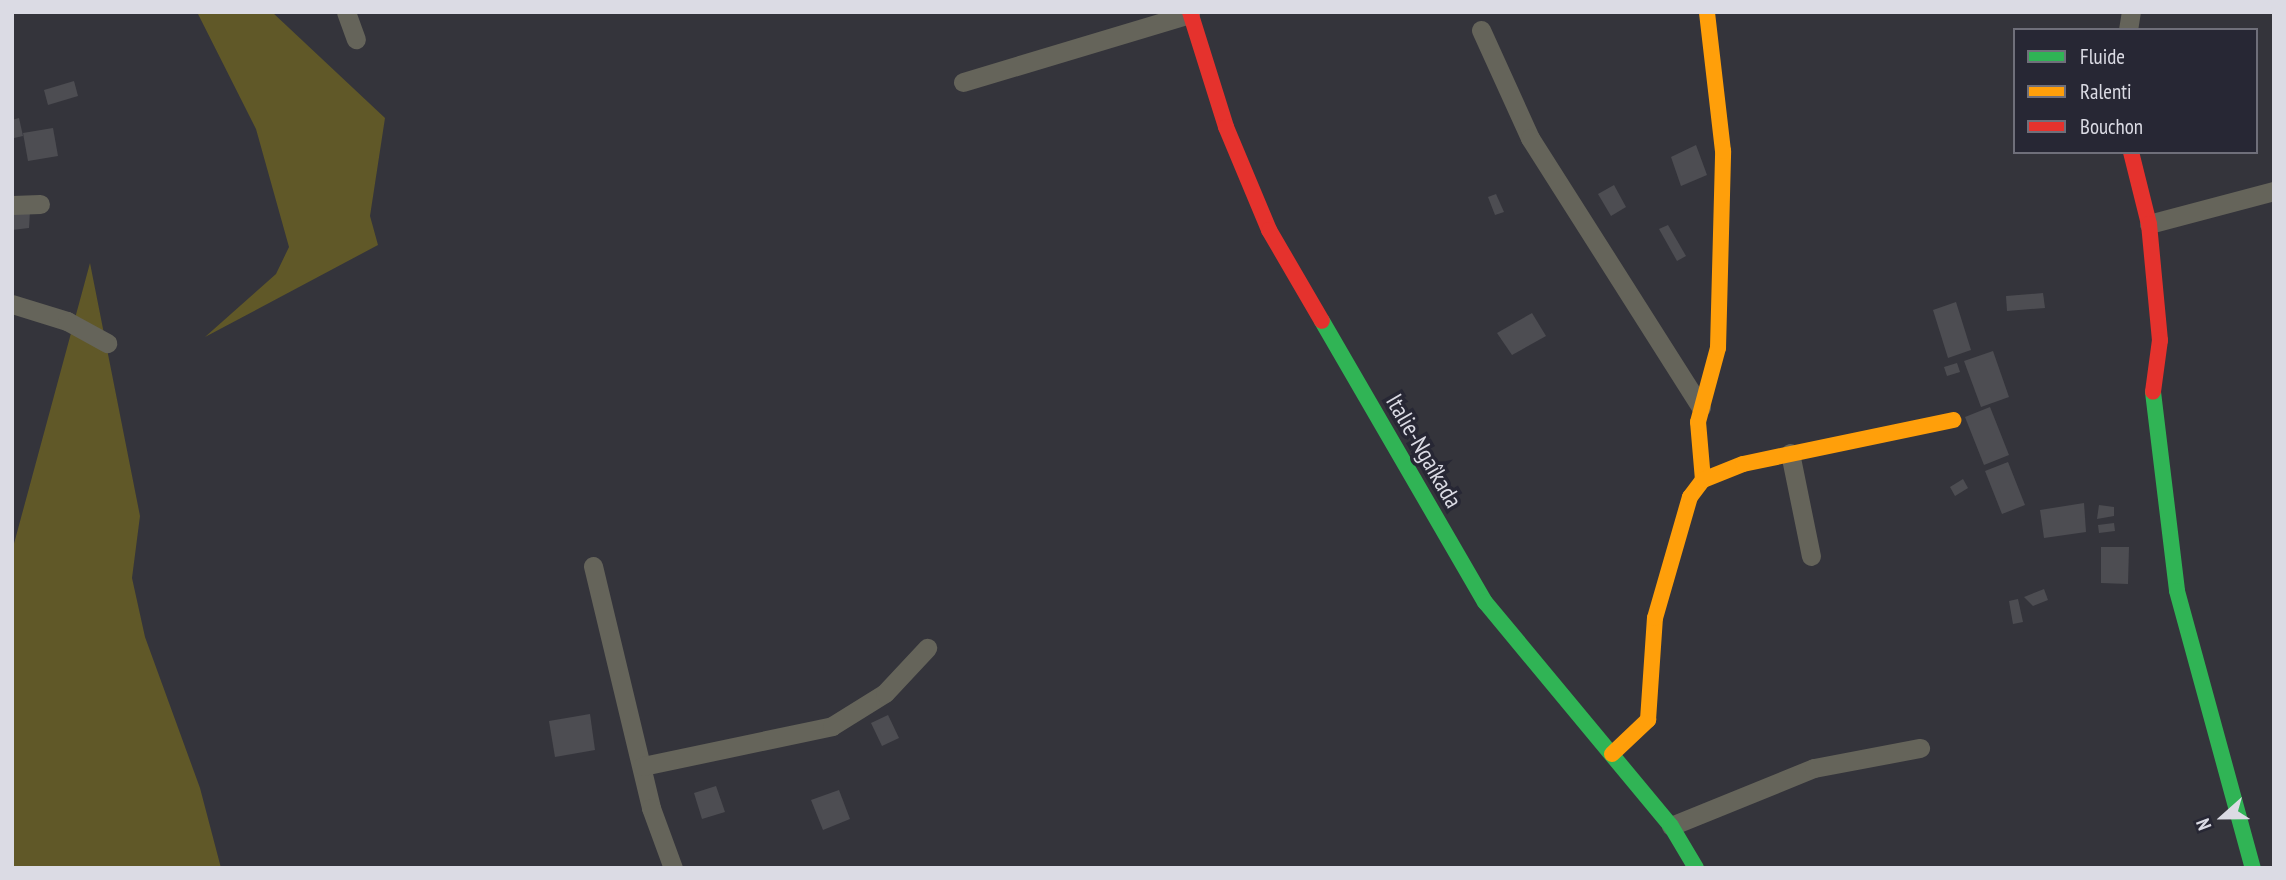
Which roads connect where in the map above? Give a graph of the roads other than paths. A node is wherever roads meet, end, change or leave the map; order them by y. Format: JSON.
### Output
{"nodes":[{"id":1,"x":346,"y":12,"type":"edge"},
{"id":2,"x":1707,"y":12,"type":"edge"},
{"id":3,"x":1190,"y":13,"type":"edge"},
{"id":4,"x":1481,"y":30,"type":"dead end"},
{"id":5,"x":356,"y":39,"type":"dead end"},
{"id":6,"x":963,"y":82,"type":"dead end"},
{"id":7,"x":2132,"y":154,"type":"edge"},
{"id":8,"x":2274,"y":191,"type":"edge"},
{"id":9,"x":40,"y":204,"type":"dead end"},
{"id":10,"x":12,"y":205,"type":"edge"},
{"id":11,"x":2150,"y":224,"type":"junction"},
{"id":12,"x":12,"y":304,"type":"edge"},
{"id":13,"x":107,"y":343,"type":"dead end"},
{"id":14,"x":1701,"y":407,"type":"junction"},
{"id":15,"x":1953,"y":420,"type":"dead end"},
{"id":16,"x":1790,"y":453,"type":"junction"},
{"id":17,"x":1703,"y":480,"type":"junction"},
{"id":18,"x":1811,"y":556,"type":"dead end"},
{"id":19,"x":593,"y":566,"type":"dead end"},
{"id":20,"x":927,"y":648,"type":"dead end"},
{"id":21,"x":1920,"y":748,"type":"dead end"},
{"id":22,"x":1612,"y":754,"type":"junction"},
{"id":23,"x":643,"y":766,"type":"junction"},
{"id":24,"x":1671,"y":826,"type":"junction"},
{"id":25,"x":673,"y":868,"type":"edge"},
{"id":26,"x":1696,"y":868,"type":"edge"},
{"id":27,"x":2253,"y":868,"type":"edge"}],
"edges":[{"from":1,"to":5,"type":"street"},
{"from":2,"to":14,"type":"street"},
{"from":3,"to":6,"type":"street"},
{"from":3,"to":22,"type":"street","name":"Italie-Ngaîkada"},
{"from":4,"to":14,"type":"street"},
{"from":7,"to":11,"type":"street"},
{"from":8,"to":11,"type":"street"},
{"from":9,"to":10,"type":"street"},
{"from":11,"to":27,"type":"street"},
{"from":12,"to":13,"type":"street"},
{"from":14,"to":17,"type":"street"},
{"from":15,"to":16,"type":"street"},
{"from":16,"to":17,"type":"street"},
{"from":16,"to":18,"type":"street"},
{"from":17,"to":22,"type":"street"},
{"from":19,"to":23,"type":"street"},
{"from":20,"to":23,"type":"street"},
{"from":21,"to":24,"type":"street"},
{"from":22,"to":24,"type":"street","name":"Italie-Ngaîkada"},
{"from":23,"to":25,"type":"street"},
{"from":24,"to":26,"type":"street","name":"Italie-Ngaîkada"}]}
